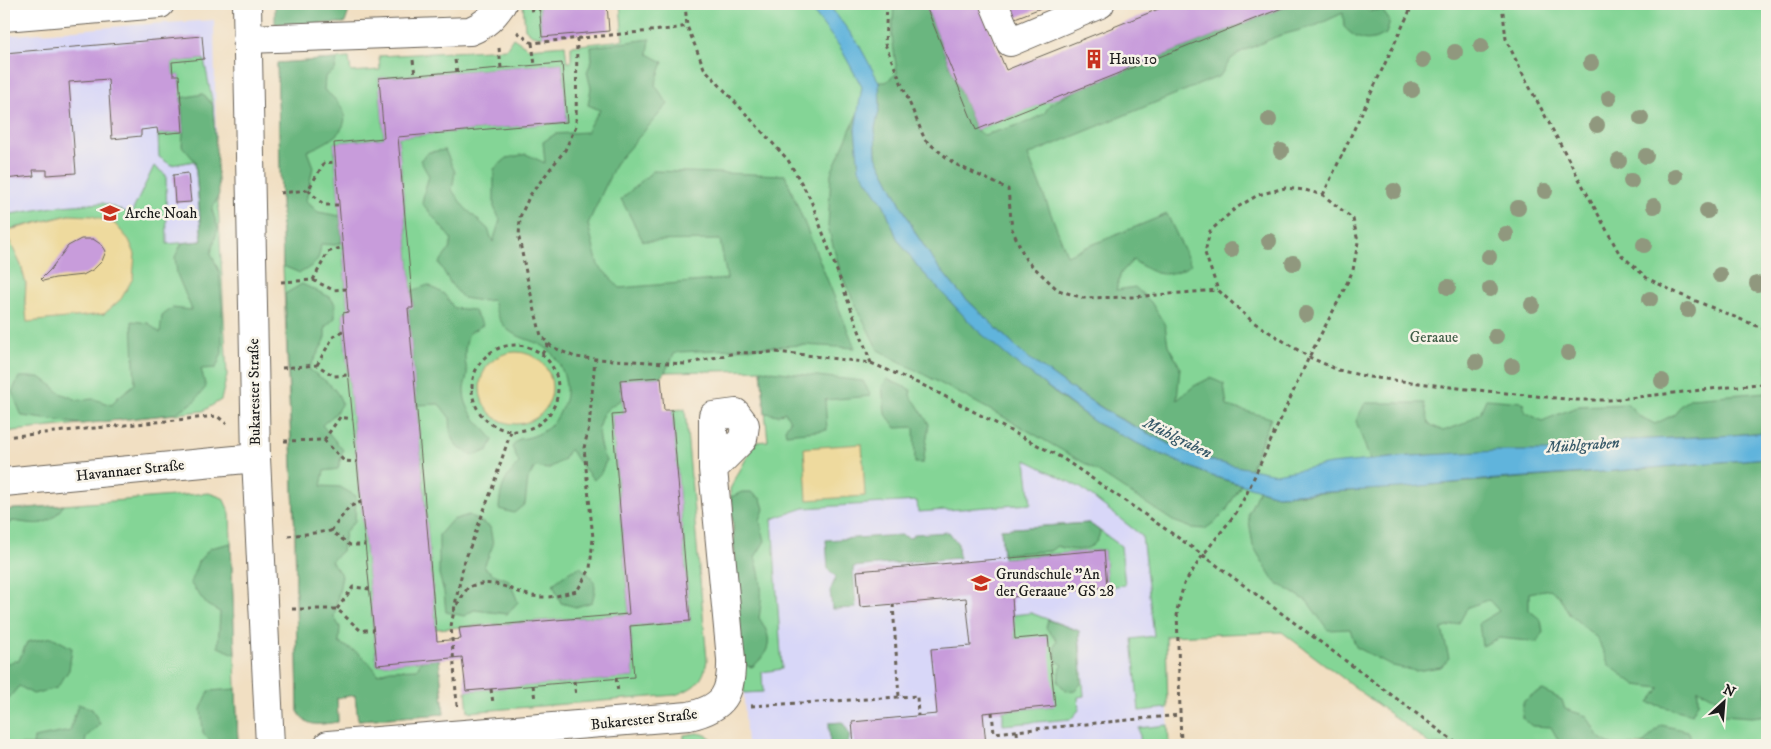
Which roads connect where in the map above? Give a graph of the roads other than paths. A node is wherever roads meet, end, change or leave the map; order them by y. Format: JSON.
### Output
{"nodes":[{"id":1,"x":160,"y":4,"type":"edge"},
{"id":2,"x":246,"y":4,"type":"edge"},
{"id":3,"x":994,"y":4,"type":"edge"},
{"id":4,"x":1100,"y":4,"type":"edge"},
{"id":5,"x":498,"y":10,"type":"edge"},
{"id":6,"x":4,"y":18,"type":"edge"},
{"id":7,"x":247,"y":39,"type":"junction"},
{"id":8,"x":256,"y":458,"type":"junction"},
{"id":9,"x":713,"y":470,"type":"dead end"},
{"id":10,"x":4,"y":482,"type":"edge"},
{"id":11,"x":270,"y":745,"type":"edge"},
{"id":12,"x":328,"y":745,"type":"edge"}],
"edges":[{"from":1,"to":6,"type":"street"},
{"from":2,"to":7,"type":"street","name":"Bukarester Straße"},
{"from":3,"to":4,"type":"street"},
{"from":5,"to":7,"type":"street"},
{"from":7,"to":8,"type":"street","name":"Bukarester Straße"},
{"from":8,"to":10,"type":"street","name":"Havannaer Straße"},
{"from":8,"to":11,"type":"street","name":"Bukarester Straße"},
{"from":9,"to":12,"type":"street","name":"Bukarester Straße"}]}
